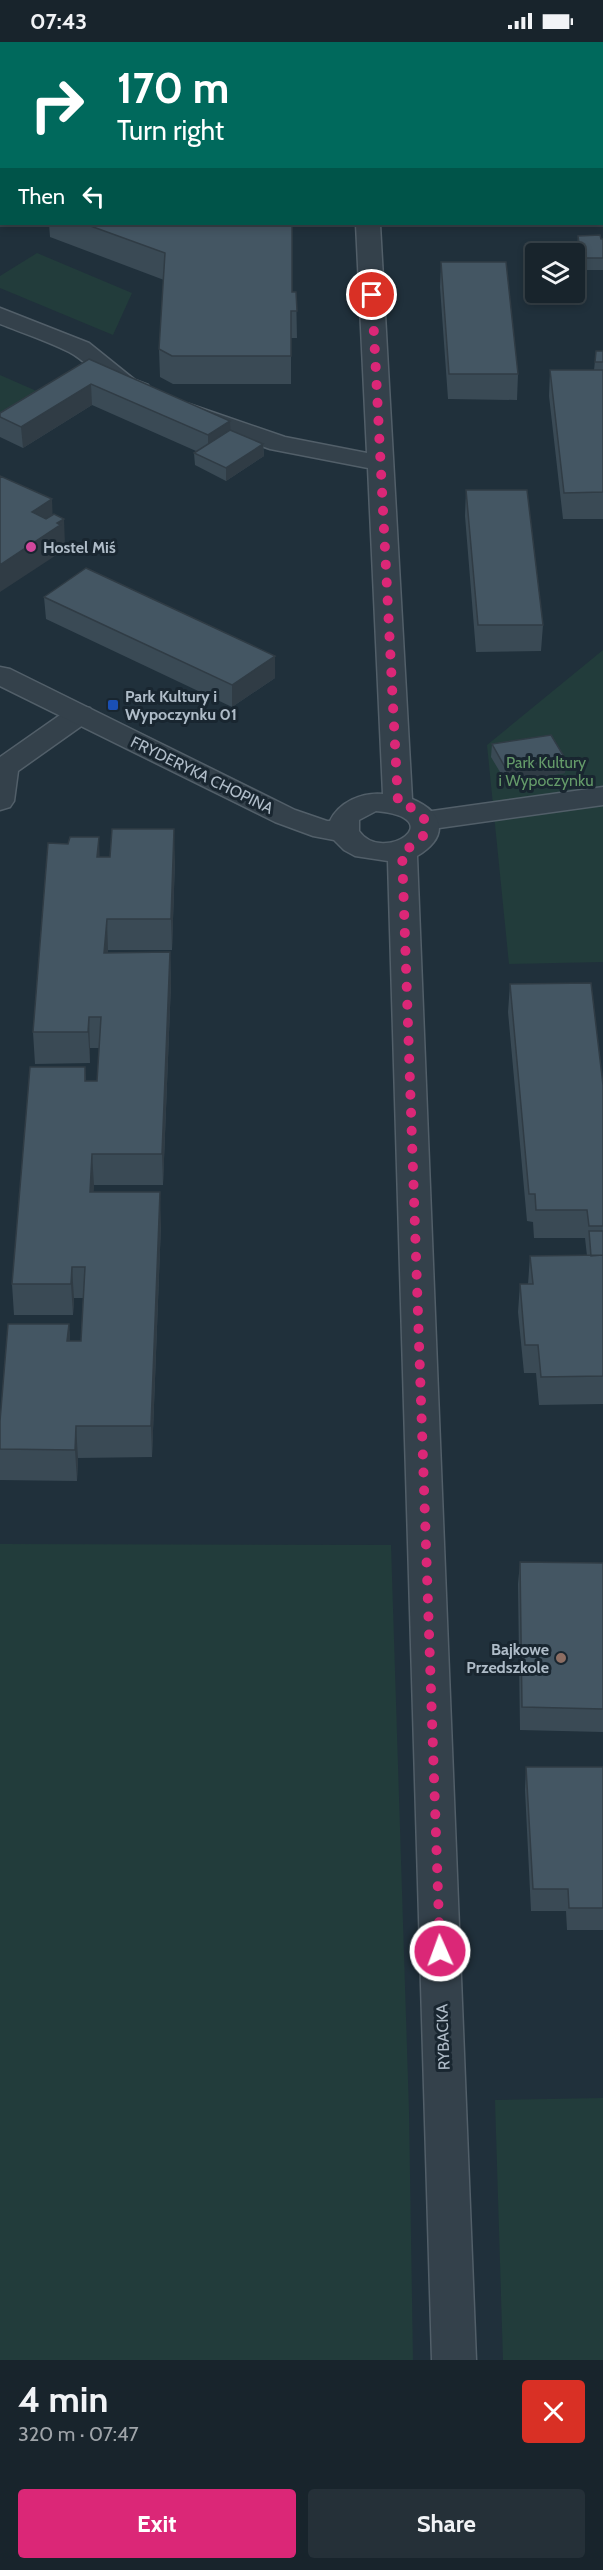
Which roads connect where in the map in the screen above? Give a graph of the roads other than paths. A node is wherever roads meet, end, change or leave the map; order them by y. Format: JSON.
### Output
{"nodes":[{"id":1,"x":368,"y":225,"type":"edge"},
{"id":2,"x":0,"y":315,"type":"edge"},
{"id":3,"x":381,"y":463,"type":"junction"},
{"id":4,"x":0,"y":675,"type":"edge"},
{"id":5,"x":80,"y":714,"type":"junction"},
{"id":6,"x":2,"y":769,"type":"edge"},
{"id":7,"x":603,"y":796,"type":"edge"},
{"id":8,"x":0,"y":801,"type":"edge"},
{"id":9,"x":398,"y":803,"type":"junction"},
{"id":10,"x":425,"y":821,"type":"junction"},
{"id":11,"x":344,"y":831,"type":"junction"},
{"id":12,"x":402,"y":851,"type":"junction"},
{"id":13,"x":454,"y":2360,"type":"edge"}],
"edges":[{"from":1,"to":3,"type":"street"},
{"from":2,"to":3,"type":"street"},
{"from":3,"to":9,"type":"street"},
{"from":4,"to":5,"type":"street","name":"FRYDERYKA CHOPINA"},
{"from":5,"to":6,"type":"street"},
{"from":5,"to":11,"type":"street","name":"FRYDERYKA CHOPINA"},
{"from":6,"to":8,"type":"street"},
{"from":7,"to":10,"type":"street"},
{"from":9,"to":10,"type":"street"},
{"from":9,"to":11,"type":"street"},
{"from":10,"to":12,"type":"street"},
{"from":11,"to":12,"type":"street"},
{"from":12,"to":13,"type":"street","name":"RYBACKA"}]}
